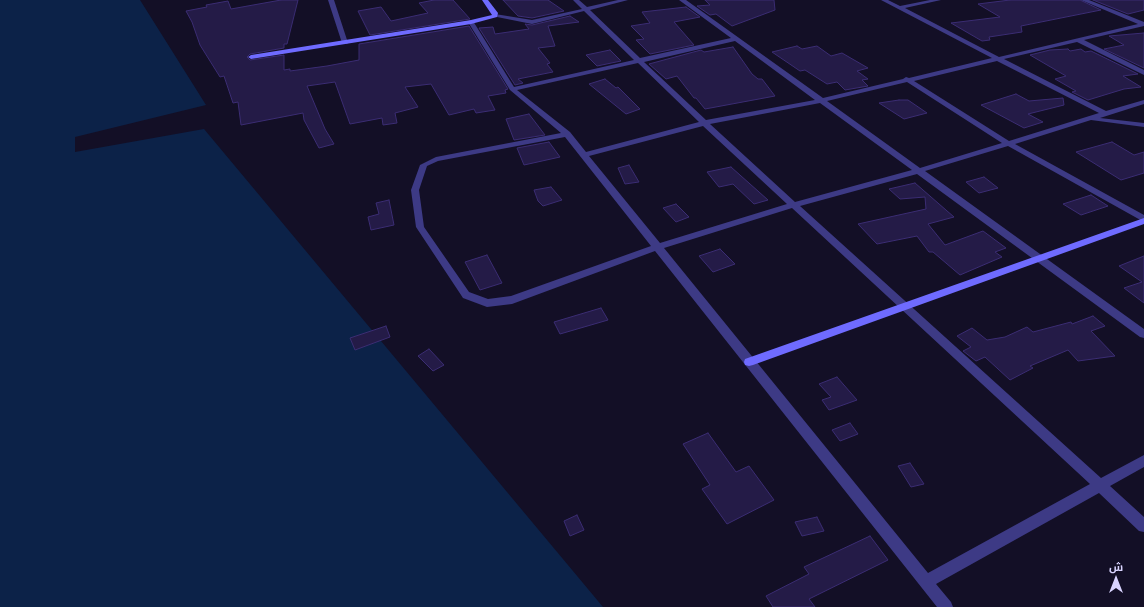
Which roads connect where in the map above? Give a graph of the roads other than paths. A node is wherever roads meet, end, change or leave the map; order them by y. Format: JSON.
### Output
{"nodes":[{"id":1,"x":331,"y":0,"type":"edge"},
{"id":2,"x":485,"y":0,"type":"edge"},
{"id":3,"x":576,"y":0,"type":"edge"},
{"id":4,"x":625,"y":0,"type":"edge"},
{"id":5,"x":682,"y":0,"type":"edge"},
{"id":6,"x":884,"y":0,"type":"edge"},
{"id":7,"x":938,"y":0,"type":"edge"},
{"id":8,"x":1084,"y":0,"type":"edge"},
{"id":9,"x":899,"y":8,"type":"junction"},
{"id":10,"x":586,"y":9,"type":"junction"},
{"id":11,"x":495,"y":16,"type":"junction"},
{"id":12,"x":471,"y":22,"type":"junction"},
{"id":13,"x":1144,"y":24,"type":"edge"},
{"id":14,"x":1077,"y":39,"type":"junction"},
{"id":15,"x":736,"y":40,"type":"junction"},
{"id":16,"x":345,"y":43,"type":"junction"},
{"id":17,"x":251,"y":57,"type":"dead end"},
{"id":18,"x":996,"y":58,"type":"junction"},
{"id":19,"x":639,"y":61,"type":"junction"},
{"id":20,"x":1144,"y":73,"type":"edge"},
{"id":21,"x":906,"y":79,"type":"junction"},
{"id":22,"x":512,"y":89,"type":"junction"},
{"id":23,"x":820,"y":101,"type":"junction"},
{"id":24,"x":1144,"y":102,"type":"edge"},
{"id":25,"x":1106,"y":114,"type":"junction"},
{"id":26,"x":1090,"y":118,"type":"junction"},
{"id":27,"x":704,"y":123,"type":"junction"},
{"id":28,"x":1144,"y":125,"type":"edge"},
{"id":29,"x":566,"y":134,"type":"junction"},
{"id":30,"x":1008,"y":143,"type":"junction"},
{"id":31,"x":583,"y":155,"type":"junction"},
{"id":32,"x":917,"y":171,"type":"junction"},
{"id":33,"x":793,"y":205,"type":"junction"},
{"id":34,"x":1144,"y":220,"type":"edge"},
{"id":35,"x":657,"y":247,"type":"junction"},
{"id":36,"x":1040,"y":259,"type":"junction"},
{"id":37,"x":904,"y":306,"type":"junction"},
{"id":38,"x":1144,"y":334,"type":"edge"},
{"id":39,"x":749,"y":362,"type":"junction"},
{"id":40,"x":1144,"y":461,"type":"edge"},
{"id":41,"x":1100,"y":486,"type":"junction"},
{"id":42,"x":1144,"y":526,"type":"edge"},
{"id":43,"x":925,"y":582,"type":"junction"},
{"id":44,"x":946,"y":607,"type":"edge"}],
"edges":[{"from":1,"to":16,"type":"street"},
{"from":2,"to":11,"type":"street"},
{"from":3,"to":10,"type":"street"},
{"from":4,"to":10,"type":"street"},
{"from":5,"to":15,"type":"street"},
{"from":6,"to":9,"type":"street"},
{"from":7,"to":9,"type":"street"},
{"from":8,"to":13,"type":"street"},
{"from":9,"to":18,"type":"street"},
{"from":10,"to":11,"type":"street"},
{"from":10,"to":19,"type":"street"},
{"from":11,"to":12,"type":"street"},
{"from":12,"to":16,"type":"street"},
{"from":12,"to":22,"type":"street"},
{"from":13,"to":14,"type":"street"},
{"from":14,"to":18,"type":"street"},
{"from":14,"to":20,"type":"street"},
{"from":15,"to":19,"type":"street"},
{"from":15,"to":23,"type":"street"},
{"from":16,"to":17,"type":"street"},
{"from":18,"to":21,"type":"street"},
{"from":18,"to":25,"type":"street"},
{"from":19,"to":22,"type":"street"},
{"from":19,"to":27,"type":"street"},
{"from":21,"to":23,"type":"street"},
{"from":21,"to":30,"type":"street"},
{"from":22,"to":29,"type":"street"},
{"from":23,"to":27,"type":"street"},
{"from":23,"to":32,"type":"street"},
{"from":24,"to":25,"type":"street"},
{"from":25,"to":26,"type":"street"},
{"from":26,"to":28,"type":"street"},
{"from":26,"to":30,"type":"street"},
{"from":27,"to":31,"type":"street"},
{"from":27,"to":33,"type":"street"},
{"from":29,"to":31,"type":"street"},
{"from":29,"to":35,"type":"street"},
{"from":30,"to":32,"type":"street"},
{"from":30,"to":34,"type":"street"},
{"from":31,"to":35,"type":"street"},
{"from":32,"to":33,"type":"street"},
{"from":32,"to":36,"type":"street"},
{"from":33,"to":35,"type":"street"},
{"from":33,"to":37,"type":"street"},
{"from":34,"to":36,"type":"street"},
{"from":35,"to":39,"type":"street"},
{"from":36,"to":37,"type":"street"},
{"from":36,"to":38,"type":"street"},
{"from":37,"to":39,"type":"street"},
{"from":37,"to":41,"type":"street"},
{"from":39,"to":43,"type":"street"},
{"from":40,"to":41,"type":"street"},
{"from":41,"to":42,"type":"street"},
{"from":41,"to":43,"type":"street"},
{"from":43,"to":44,"type":"street"}]}
